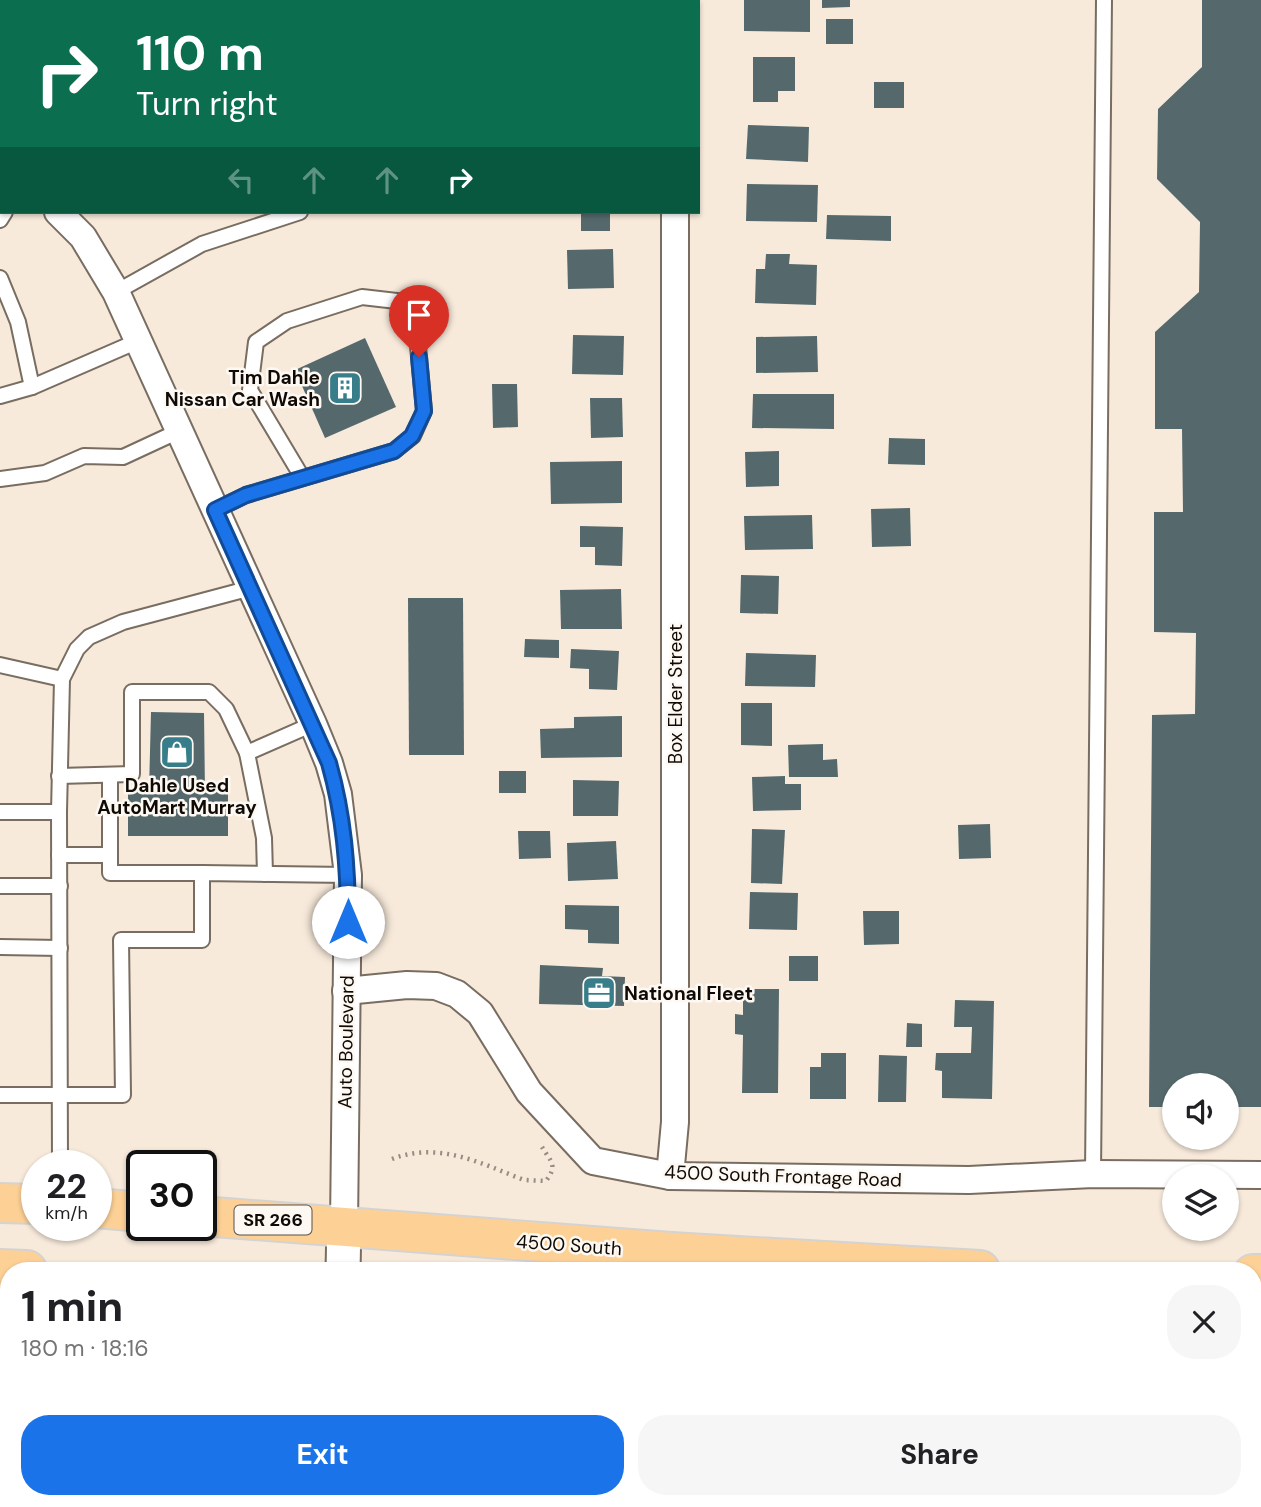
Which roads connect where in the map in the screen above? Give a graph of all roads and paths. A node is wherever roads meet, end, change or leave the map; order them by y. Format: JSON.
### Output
{"nodes":[{"id":1,"x":1104,"y":0,"type":"edge"},
{"id":2,"x":60,"y":214,"type":"edge"},
{"id":3,"x":294,"y":214,"type":"edge"},
{"id":4,"x":675,"y":214,"type":"edge"},
{"id":5,"x":0,"y":278,"type":"edge"},
{"id":6,"x":116,"y":292,"type":"junction"},
{"id":7,"x":138,"y":341,"type":"junction"},
{"id":8,"x":32,"y":387,"type":"junction"},
{"id":9,"x":0,"y":396,"type":"edge"},
{"id":10,"x":179,"y":430,"type":"junction"},
{"id":11,"x":302,"y":477,"type":"junction"},
{"id":12,"x":0,"y":479,"type":"edge"},
{"id":13,"x":215,"y":510,"type":"junction"},
{"id":14,"x":251,"y":588,"type":"junction"},
{"id":15,"x":0,"y":665,"type":"edge"},
{"id":16,"x":62,"y":679,"type":"junction"},
{"id":17,"x":313,"y":724,"type":"junction"},
{"id":18,"x":247,"y":753,"type":"junction"},
{"id":19,"x":110,"y":775,"type":"junction"},
{"id":20,"x":59,"y":776,"type":"junction"},
{"id":21,"x":0,"y":812,"type":"edge"},
{"id":22,"x":59,"y":812,"type":"junction"},
{"id":23,"x":59,"y":855,"type":"junction"},
{"id":24,"x":110,"y":855,"type":"junction"},
{"id":25,"x":202,"y":873,"type":"junction"},
{"id":26,"x":265,"y":874,"type":"junction"},
{"id":27,"x":348,"y":874,"type":"junction"},
{"id":28,"x":0,"y":886,"type":"edge"},
{"id":29,"x":60,"y":886,"type":"junction"},
{"id":30,"x":0,"y":947,"type":"edge"},
{"id":31,"x":60,"y":948,"type":"junction"},
{"id":32,"x":346,"y":991,"type":"junction"},
{"id":33,"x":60,"y":1094,"type":"junction"},
{"id":34,"x":0,"y":1095,"type":"edge"},
{"id":35,"x":542,"y":1147,"type":"dead end"},
{"id":36,"x":60,"y":1150,"type":"edge"},
{"id":37,"x":392,"y":1159,"type":"dead end"},
{"id":38,"x":1093,"y":1174,"type":"junction"},
{"id":39,"x":1261,"y":1175,"type":"edge"},
{"id":40,"x":670,"y":1176,"type":"junction"},
{"id":41,"x":0,"y":1203,"type":"edge"},
{"id":42,"x":21,"y":1204,"type":"edge"},
{"id":43,"x":217,"y":1217,"type":"edge"},
{"id":44,"x":344,"y":1226,"type":"junction"},
{"id":45,"x":344,"y":1262,"type":"edge"},
{"id":46,"x":843,"y":1262,"type":"edge"}],
"edges":[{"from":1,"to":38,"type":"lane"},
{"from":2,"to":6,"type":"street","name":"Auto Boulevard"},
{"from":3,"to":6,"type":"lane"},
{"from":4,"to":40,"type":"street","name":"Box Elder Street"},
{"from":5,"to":8,"type":"lane"},
{"from":6,"to":7,"type":"street","name":"Auto Boulevard"},
{"from":7,"to":8,"type":"lane"},
{"from":7,"to":10,"type":"street","name":"Auto Boulevard"},
{"from":8,"to":9,"type":"lane"},
{"from":10,"to":12,"type":"lane"},
{"from":10,"to":13,"type":"street","name":"Auto Boulevard"},
{"from":11,"to":11,"type":"lane"},
{"from":11,"to":13,"type":"lane"},
{"from":13,"to":14,"type":"street","name":"Auto Boulevard"},
{"from":14,"to":16,"type":"lane"},
{"from":14,"to":17,"type":"street","name":"Auto Boulevard"},
{"from":15,"to":16,"type":"lane"},
{"from":16,"to":20,"type":"lane"},
{"from":17,"to":18,"type":"lane"},
{"from":17,"to":27,"type":"street","name":"Auto Boulevard"},
{"from":18,"to":19,"type":"lane"},
{"from":18,"to":26,"type":"lane"},
{"from":19,"to":20,"type":"lane"},
{"from":19,"to":24,"type":"lane"},
{"from":20,"to":22,"type":"lane"},
{"from":21,"to":22,"type":"lane"},
{"from":22,"to":23,"type":"lane"},
{"from":23,"to":24,"type":"lane"},
{"from":23,"to":29,"type":"lane"},
{"from":24,"to":25,"type":"lane"},
{"from":25,"to":26,"type":"lane"},
{"from":25,"to":33,"type":"lane"},
{"from":26,"to":27,"type":"lane"},
{"from":27,"to":32,"type":"street","name":"Auto Boulevard"},
{"from":28,"to":29,"type":"lane"},
{"from":29,"to":31,"type":"lane"},
{"from":30,"to":31,"type":"lane"},
{"from":31,"to":33,"type":"lane"},
{"from":32,"to":40,"type":"street","name":"4500 South Frontage Road"},
{"from":32,"to":44,"type":"street","name":"Auto Boulevard"},
{"from":33,"to":34,"type":"lane"},
{"from":33,"to":36,"type":"lane"},
{"from":35,"to":37,"type":"path"},
{"from":38,"to":39,"type":"street","name":"4500 South Frontage Road"},
{"from":38,"to":40,"type":"street","name":"4500 South Frontage Road"},
{"from":41,"to":42,"type":"main road"},
{"from":43,"to":44,"type":"main road","name":"4500 South","number":"SR 266"},
{"from":44,"to":45,"type":"street"},
{"from":44,"to":46,"type":"main road","name":"4500 South","number":"SR 266"}]}
